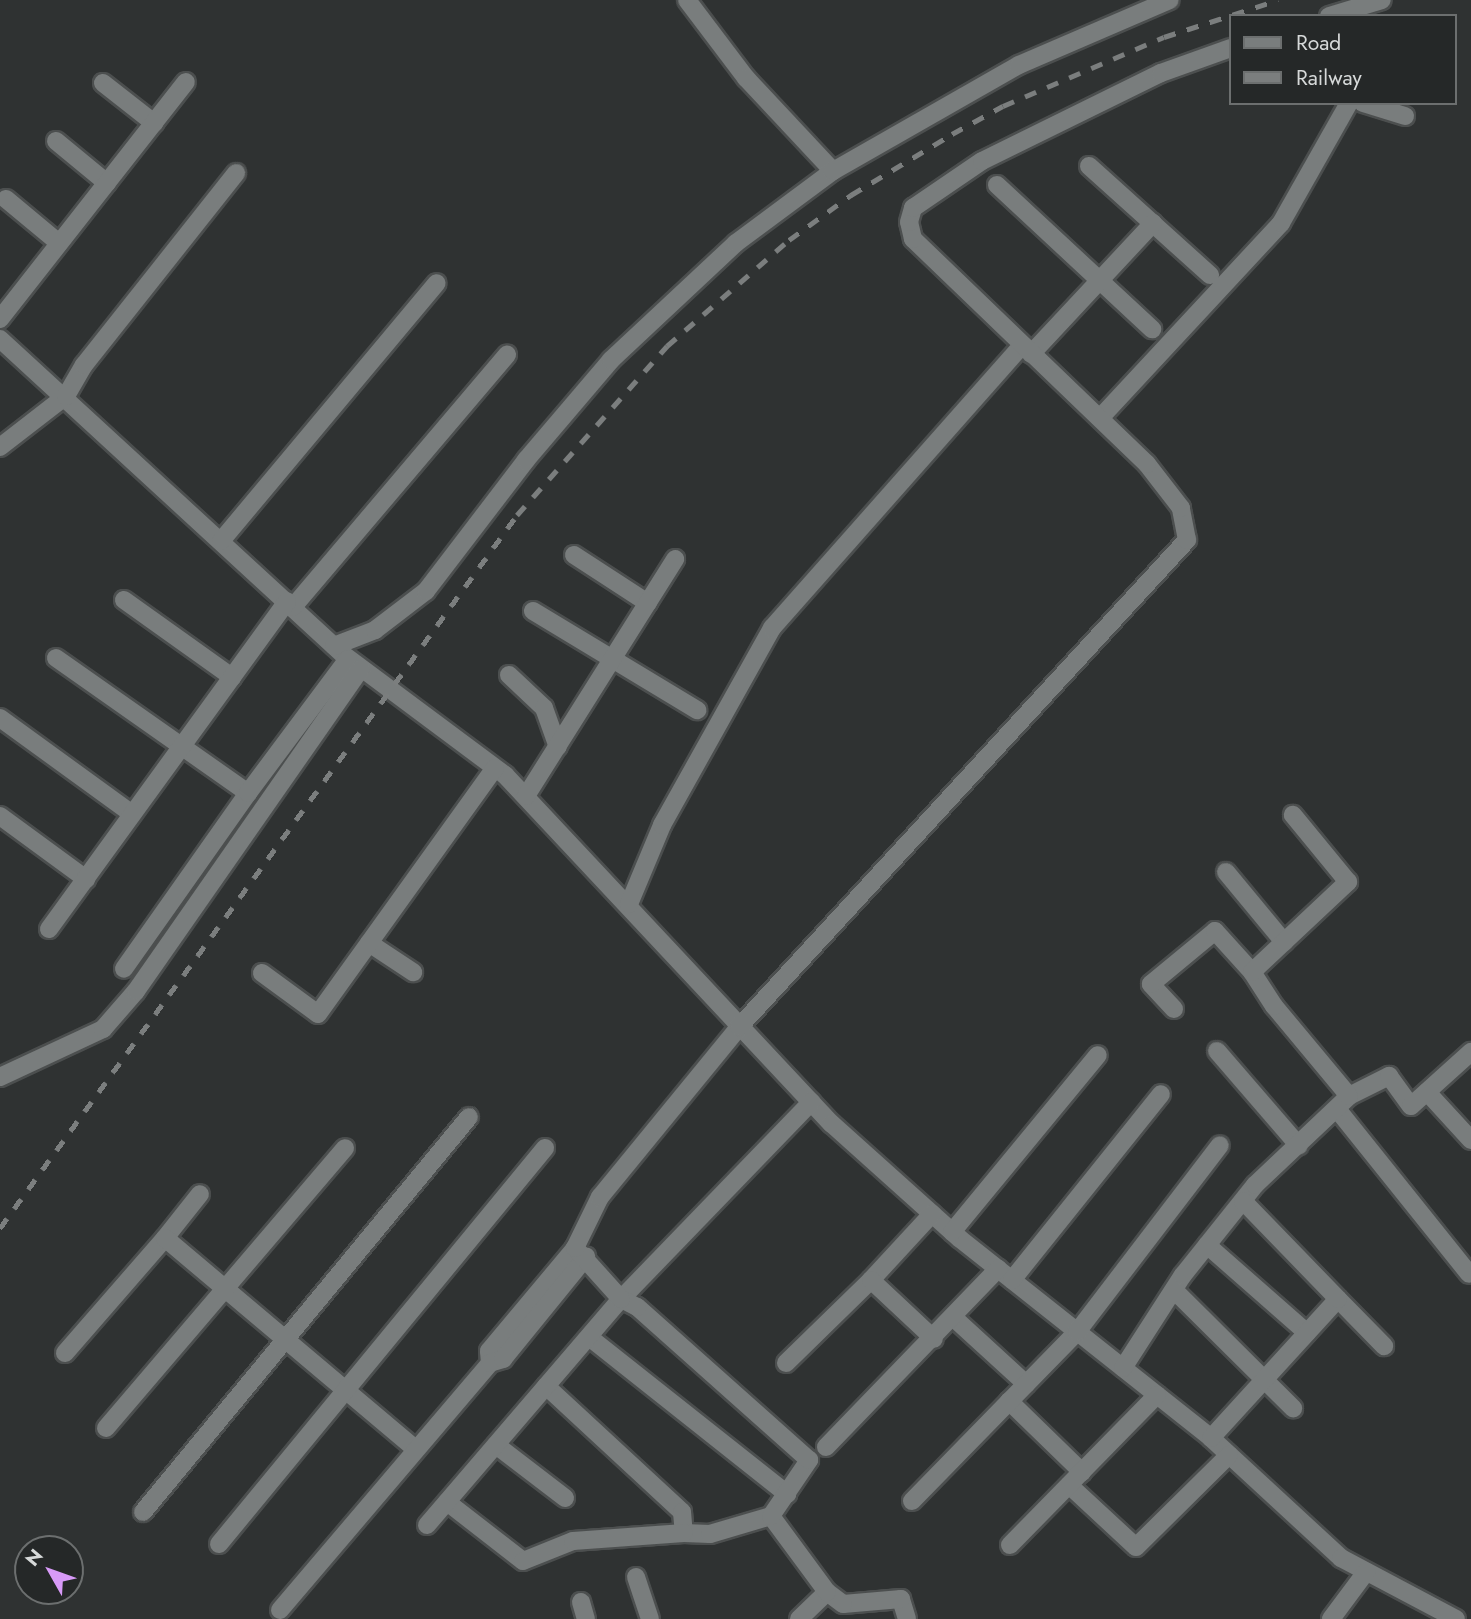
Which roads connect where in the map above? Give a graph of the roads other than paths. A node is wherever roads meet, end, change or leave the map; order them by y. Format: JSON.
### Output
{"nodes":[{"id":1,"x":687,"y":0,"type":"edge"},
{"id":2,"x":1170,"y":0,"type":"edge"},
{"id":3,"x":1382,"y":0,"type":"edge"},
{"id":4,"x":1336,"y":14,"type":"edge"},
{"id":5,"x":1230,"y":48,"type":"edge"},
{"id":6,"x":186,"y":82,"type":"dead end"},
{"id":7,"x":103,"y":83,"type":"dead end"},
{"id":8,"x":1348,"y":105,"type":"edge"},
{"id":9,"x":1369,"y":105,"type":"edge"},
{"id":10,"x":1405,"y":116,"type":"dead end"},
{"id":11,"x":154,"y":123,"type":"junction"},
{"id":12,"x":56,"y":141,"type":"dead end"},
{"id":13,"x":1089,"y":166,"type":"dead end"},
{"id":14,"x":833,"y":172,"type":"junction"},
{"id":15,"x":236,"y":173,"type":"dead end"},
{"id":16,"x":107,"y":183,"type":"junction"},
{"id":17,"x":997,"y":185,"type":"dead end"},
{"id":18,"x":6,"y":199,"type":"dead end"},
{"id":19,"x":1153,"y":223,"type":"junction"},
{"id":20,"x":59,"y":243,"type":"junction"},
{"id":21,"x":1210,"y":275,"type":"dead end"},
{"id":22,"x":1100,"y":280,"type":"junction"},
{"id":23,"x":436,"y":283,"type":"dead end"},
{"id":24,"x":0,"y":318,"type":"edge"},
{"id":25,"x":1152,"y":329,"type":"dead end"},
{"id":26,"x":0,"y":339,"type":"edge"},
{"id":27,"x":1026,"y":349,"type":"junction"},
{"id":28,"x":507,"y":355,"type":"dead end"},
{"id":29,"x":66,"y":396,"type":"junction"},
{"id":30,"x":1100,"y":418,"type":"junction"},
{"id":31,"x":0,"y":447,"type":"edge"},
{"id":32,"x":221,"y":541,"type":"junction"},
{"id":33,"x":574,"y":555,"type":"dead end"},
{"id":34,"x":675,"y":559,"type":"dead end"},
{"id":35,"x":124,"y":600,"type":"dead end"},
{"id":36,"x":648,"y":603,"type":"junction"},
{"id":37,"x":290,"y":604,"type":"junction"},
{"id":38,"x":533,"y":611,"type":"dead end"},
{"id":39,"x":334,"y":646,"type":"junction"},
{"id":40,"x":56,"y":658,"type":"dead end"},
{"id":41,"x":613,"y":660,"type":"junction"},
{"id":42,"x":354,"y":664,"type":"junction"},
{"id":43,"x":509,"y":675,"type":"dead end"},
{"id":44,"x":232,"y":677,"type":"junction"},
{"id":45,"x":697,"y":710,"type":"dead end"},
{"id":46,"x":0,"y":718,"type":"edge"},
{"id":47,"x":182,"y":746,"type":"junction"},
{"id":48,"x":558,"y":747,"type":"junction"},
{"id":49,"x":495,"y":768,"type":"junction"},
{"id":50,"x":248,"y":793,"type":"junction"},
{"id":51,"x":526,"y":796,"type":"junction"},
{"id":52,"x":132,"y":814,"type":"junction"},
{"id":53,"x":1293,"y":815,"type":"dead end"},
{"id":54,"x":0,"y":817,"type":"edge"},
{"id":55,"x":1226,"y":872,"type":"dead end"},
{"id":56,"x":86,"y":878,"type":"junction"},
{"id":57,"x":629,"y":904,"type":"junction"},
{"id":58,"x":49,"y":929,"type":"dead end"},
{"id":59,"x":1284,"y":942,"type":"junction"},
{"id":60,"x":369,"y":943,"type":"junction"},
{"id":61,"x":124,"y":969,"type":"dead end"},
{"id":62,"x":412,"y":972,"type":"dead end"},
{"id":63,"x":1252,"y":972,"type":"junction"},
{"id":64,"x":262,"y":973,"type":"dead end"},
{"id":65,"x":1174,"y":1009,"type":"dead end"},
{"id":66,"x":739,"y":1027,"type":"junction"},
{"id":67,"x":1217,"y":1051,"type":"dead end"},
{"id":68,"x":1471,"y":1052,"type":"edge"},
{"id":69,"x":1098,"y":1055,"type":"dead end"},
{"id":70,"x":0,"y":1077,"type":"edge"},
{"id":71,"x":1427,"y":1092,"type":"junction"},
{"id":72,"x":1161,"y":1094,"type":"dead end"},
{"id":73,"x":811,"y":1102,"type":"junction"},
{"id":74,"x":1343,"y":1103,"type":"junction"},
{"id":75,"x":469,"y":1116,"type":"dead end"},
{"id":76,"x":1471,"y":1140,"type":"edge"},
{"id":77,"x":1220,"y":1145,"type":"dead end"},
{"id":78,"x":1300,"y":1146,"type":"junction"},
{"id":79,"x":345,"y":1148,"type":"dead end"},
{"id":80,"x":545,"y":1148,"type":"dead end"},
{"id":81,"x":200,"y":1194,"type":"dead end"},
{"id":82,"x":1243,"y":1201,"type":"junction"},
{"id":83,"x":932,"y":1214,"type":"junction"},
{"id":84,"x":953,"y":1232,"type":"junction"},
{"id":85,"x":164,"y":1238,"type":"junction"},
{"id":86,"x":1208,"y":1245,"type":"junction"},
{"id":87,"x":580,"y":1252,"type":"junction"},
{"id":88,"x":1005,"y":1274,"type":"junction"},
{"id":89,"x":1469,"y":1274,"type":"dead end"},
{"id":90,"x":871,"y":1280,"type":"junction"},
{"id":91,"x":224,"y":1288,"type":"junction"},
{"id":92,"x":1174,"y":1290,"type":"junction"},
{"id":93,"x":621,"y":1299,"type":"junction"},
{"id":94,"x":1338,"y":1299,"type":"junction"},
{"id":95,"x":954,"y":1318,"type":"junction"},
{"id":96,"x":1077,"y":1332,"type":"junction"},
{"id":97,"x":1307,"y":1333,"type":"junction"},
{"id":98,"x":589,"y":1337,"type":"junction"},
{"id":99,"x":286,"y":1339,"type":"junction"},
{"id":100,"x":934,"y":1339,"type":"junction"},
{"id":101,"x":1384,"y":1346,"type":"dead end"},
{"id":102,"x":65,"y":1353,"type":"dead end"},
{"id":103,"x":786,"y":1363,"type":"dead end"},
{"id":104,"x":1123,"y":1368,"type":"junction"},
{"id":105,"x":1265,"y":1379,"type":"junction"},
{"id":106,"x":1026,"y":1384,"type":"junction"},
{"id":107,"x":546,"y":1386,"type":"junction"},
{"id":108,"x":346,"y":1391,"type":"junction"},
{"id":109,"x":1157,"y":1395,"type":"junction"},
{"id":110,"x":1009,"y":1401,"type":"junction"},
{"id":111,"x":1293,"y":1408,"type":"dead end"},
{"id":112,"x":106,"y":1428,"type":"dead end"},
{"id":113,"x":1211,"y":1438,"type":"junction"},
{"id":114,"x":496,"y":1445,"type":"junction"},
{"id":115,"x":826,"y":1447,"type":"dead end"},
{"id":116,"x":416,"y":1449,"type":"junction"},
{"id":117,"x":1229,"y":1455,"type":"junction"},
{"id":118,"x":1082,"y":1472,"type":"junction"},
{"id":119,"x":1069,"y":1485,"type":"junction"},
{"id":120,"x":787,"y":1494,"type":"junction"},
{"id":121,"x":565,"y":1498,"type":"dead end"},
{"id":122,"x":912,"y":1501,"type":"dead end"},
{"id":123,"x":447,"y":1502,"type":"junction"},
{"id":124,"x":143,"y":1512,"type":"dead end"},
{"id":125,"x":771,"y":1516,"type":"junction"},
{"id":126,"x":427,"y":1525,"type":"dead end"},
{"id":127,"x":684,"y":1533,"type":"junction"},
{"id":128,"x":219,"y":1544,"type":"dead end"},
{"id":129,"x":1010,"y":1545,"type":"dead end"},
{"id":130,"x":1366,"y":1572,"type":"junction"},
{"id":131,"x":636,"y":1577,"type":"dead end"},
{"id":132,"x":827,"y":1592,"type":"junction"},
{"id":133,"x":281,"y":1610,"type":"dead end"},
{"id":134,"x":650,"y":1619,"type":"edge"},
{"id":135,"x":799,"y":1619,"type":"edge"},
{"id":136,"x":906,"y":1619,"type":"edge"},
{"id":137,"x":1331,"y":1619,"type":"edge"},
{"id":138,"x":1456,"y":1619,"type":"edge"}],
"edges":[{"from":1,"to":14,"type":"street"},
{"from":2,"to":14,"type":"street"},
{"from":3,"to":4,"type":"street"},
{"from":5,"to":27,"type":"street"},
{"from":6,"to":11,"type":"street"},
{"from":7,"to":11,"type":"street"},
{"from":8,"to":30,"type":"street"},
{"from":9,"to":10,"type":"street"},
{"from":11,"to":16,"type":"street"},
{"from":12,"to":16,"type":"street"},
{"from":13,"to":19,"type":"street"},
{"from":14,"to":39,"type":"street"},
{"from":15,"to":29,"type":"street"},
{"from":16,"to":20,"type":"street"},
{"from":17,"to":22,"type":"street"},
{"from":18,"to":20,"type":"street"},
{"from":19,"to":21,"type":"street"},
{"from":19,"to":22,"type":"street"},
{"from":20,"to":24,"type":"street"},
{"from":22,"to":25,"type":"street"},
{"from":22,"to":27,"type":"street"},
{"from":23,"to":32,"type":"street"},
{"from":26,"to":29,"type":"street"},
{"from":27,"to":30,"type":"street"},
{"from":27,"to":57,"type":"street"},
{"from":28,"to":37,"type":"street"},
{"from":29,"to":31,"type":"street"},
{"from":29,"to":32,"type":"street"},
{"from":30,"to":66,"type":"street"},
{"from":32,"to":37,"type":"street"},
{"from":33,"to":36,"type":"street"},
{"from":34,"to":36,"type":"street"},
{"from":35,"to":44,"type":"street"},
{"from":36,"to":41,"type":"street"},
{"from":37,"to":39,"type":"street"},
{"from":37,"to":44,"type":"street"},
{"from":38,"to":41,"type":"street"},
{"from":39,"to":42,"type":"street"},
{"from":40,"to":47,"type":"street"},
{"from":41,"to":45,"type":"street"},
{"from":41,"to":48,"type":"street"},
{"from":42,"to":49,"type":"street"},
{"from":42,"to":50,"type":"street"},
{"from":42,"to":70,"type":"street"},
{"from":43,"to":48,"type":"street"},
{"from":44,"to":47,"type":"street"},
{"from":46,"to":52,"type":"street"},
{"from":47,"to":50,"type":"street"},
{"from":47,"to":52,"type":"street"},
{"from":48,"to":51,"type":"street"},
{"from":49,"to":51,"type":"street"},
{"from":49,"to":60,"type":"street"},
{"from":50,"to":61,"type":"street"},
{"from":51,"to":57,"type":"street"},
{"from":52,"to":56,"type":"street"},
{"from":53,"to":59,"type":"street"},
{"from":54,"to":56,"type":"street"},
{"from":55,"to":59,"type":"street"},
{"from":56,"to":58,"type":"street"},
{"from":57,"to":66,"type":"street"},
{"from":59,"to":63,"type":"street"},
{"from":60,"to":62,"type":"street"},
{"from":60,"to":64,"type":"street"},
{"from":63,"to":65,"type":"street"},
{"from":63,"to":74,"type":"street"},
{"from":66,"to":73,"type":"street"},
{"from":66,"to":87,"type":"street"},
{"from":67,"to":78,"type":"street"},
{"from":68,"to":71,"type":"street"},
{"from":69,"to":84,"type":"street"},
{"from":71,"to":74,"type":"street"},
{"from":71,"to":76,"type":"street"},
{"from":72,"to":88,"type":"street"},
{"from":73,"to":83,"type":"street"},
{"from":73,"to":93,"type":"street"},
{"from":74,"to":78,"type":"street"},
{"from":74,"to":89,"type":"street"},
{"from":75,"to":99,"type":"street"},
{"from":77,"to":96,"type":"street"},
{"from":78,"to":82,"type":"street"},
{"from":79,"to":91,"type":"street"},
{"from":80,"to":108,"type":"street"},
{"from":81,"to":85,"type":"street"},
{"from":82,"to":86,"type":"street"},
{"from":82,"to":94,"type":"street"},
{"from":83,"to":84,"type":"street"},
{"from":83,"to":90,"type":"street"},
{"from":84,"to":88,"type":"street"},
{"from":85,"to":91,"type":"street"},
{"from":85,"to":102,"type":"street"},
{"from":86,"to":92,"type":"street"},
{"from":86,"to":97,"type":"street"},
{"from":87,"to":93,"type":"street"},
{"from":87,"to":116,"type":"street"},
{"from":88,"to":95,"type":"street"},
{"from":88,"to":96,"type":"street"},
{"from":90,"to":100,"type":"street"},
{"from":90,"to":103,"type":"street"},
{"from":91,"to":99,"type":"street"},
{"from":91,"to":112,"type":"street"},
{"from":92,"to":104,"type":"street"},
{"from":92,"to":105,"type":"street"},
{"from":93,"to":98,"type":"street"},
{"from":93,"to":120,"type":"street"},
{"from":94,"to":97,"type":"street"},
{"from":94,"to":101,"type":"street"},
{"from":95,"to":100,"type":"street"},
{"from":95,"to":106,"type":"street"},
{"from":96,"to":104,"type":"street"},
{"from":96,"to":106,"type":"street"},
{"from":97,"to":105,"type":"street"},
{"from":98,"to":107,"type":"street"},
{"from":98,"to":120,"type":"street"},
{"from":99,"to":108,"type":"street"},
{"from":99,"to":124,"type":"street"},
{"from":100,"to":115,"type":"street"},
{"from":104,"to":109,"type":"street"},
{"from":105,"to":111,"type":"street"},
{"from":105,"to":113,"type":"street"},
{"from":106,"to":110,"type":"street"},
{"from":107,"to":114,"type":"street"},
{"from":107,"to":127,"type":"street"},
{"from":108,"to":116,"type":"street"},
{"from":108,"to":128,"type":"street"},
{"from":109,"to":113,"type":"street"},
{"from":109,"to":118,"type":"street"},
{"from":110,"to":118,"type":"street"},
{"from":110,"to":122,"type":"street"},
{"from":113,"to":117,"type":"street"},
{"from":114,"to":121,"type":"street"},
{"from":114,"to":123,"type":"street"},
{"from":116,"to":133,"type":"street"},
{"from":117,"to":119,"type":"street"},
{"from":117,"to":130,"type":"street"},
{"from":118,"to":119,"type":"street"},
{"from":119,"to":129,"type":"street"},
{"from":120,"to":125,"type":"street"},
{"from":123,"to":126,"type":"street"},
{"from":123,"to":127,"type":"street"},
{"from":125,"to":127,"type":"street"},
{"from":125,"to":132,"type":"street"},
{"from":130,"to":137,"type":"street"},
{"from":130,"to":138,"type":"street"},
{"from":131,"to":134,"type":"street"},
{"from":132,"to":135,"type":"street"},
{"from":132,"to":136,"type":"street"}]}
